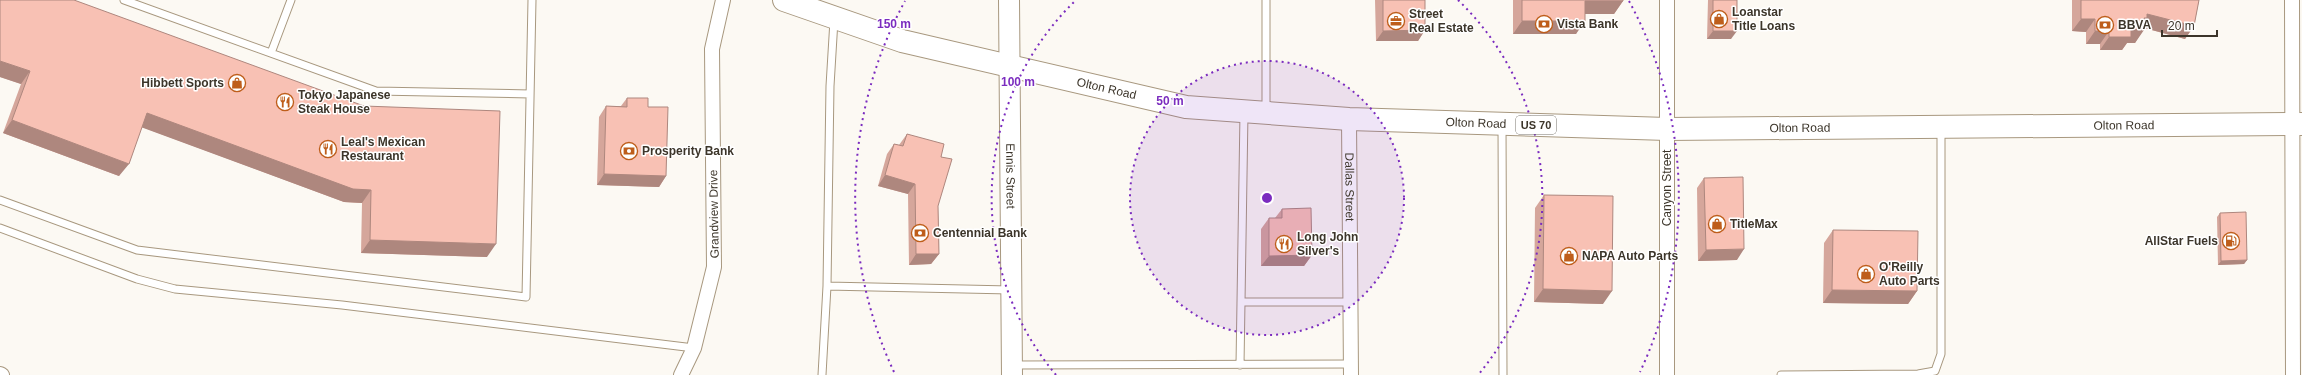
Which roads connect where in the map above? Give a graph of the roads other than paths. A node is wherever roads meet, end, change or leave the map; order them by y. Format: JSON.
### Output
{"nodes":[{"id":1,"x":124,"y":0,"type":"edge"},
{"id":2,"x":291,"y":0,"type":"edge"},
{"id":3,"x":532,"y":0,"type":"edge"},
{"id":4,"x":723,"y":0,"type":"edge"},
{"id":5,"x":784,"y":0,"type":"edge"},
{"id":6,"x":1009,"y":0,"type":"edge"},
{"id":7,"x":1266,"y":0,"type":"edge"},
{"id":8,"x":1667,"y":0,"type":"edge"},
{"id":9,"x":2292,"y":0,"type":"edge"},
{"id":10,"x":834,"y":17,"type":"junction"},
{"id":11,"x":270,"y":53,"type":"junction"},
{"id":12,"x":1008,"y":67,"type":"junction"},
{"id":13,"x":530,"y":94,"type":"junction"},
{"id":14,"x":1244,"y":111,"type":"junction"},
{"id":15,"x":1266,"y":113,"type":"junction"},
{"id":16,"x":1349,"y":119,"type":"junction"},
{"id":17,"x":1502,"y":124,"type":"junction"},
{"id":18,"x":2297,"y":124,"type":"edge"},
{"id":19,"x":1941,"y":127,"type":"junction"},
{"id":20,"x":1667,"y":129,"type":"junction"},
{"id":21,"x":0,"y":200,"type":"edge"},
{"id":22,"x":0,"y":228,"type":"edge"},
{"id":23,"x":827,"y":286,"type":"junction"},
{"id":24,"x":1011,"y":290,"type":"junction"},
{"id":25,"x":2297,"y":290,"type":"edge"},
{"id":26,"x":1241,"y":302,"type":"junction"},
{"id":27,"x":1350,"y":302,"type":"junction"},
{"id":28,"x":694,"y":348,"type":"junction"},
{"id":29,"x":1240,"y":364,"type":"junction"},
{"id":30,"x":1012,"y":370,"type":"edge"},
{"id":31,"x":1351,"y":370,"type":"edge"},
{"id":32,"x":681,"y":375,"type":"edge"},
{"id":33,"x":822,"y":375,"type":"edge"},
{"id":34,"x":1503,"y":375,"type":"edge"},
{"id":35,"x":1667,"y":375,"type":"edge"},
{"id":36,"x":1781,"y":375,"type":"edge"},
{"id":37,"x":2293,"y":375,"type":"edge"}],
"edges":[{"from":1,"to":11,"type":"lane"},
{"from":2,"to":11,"type":"lane"},
{"from":3,"to":13,"type":"lane"},
{"from":4,"to":28,"type":"street","name":"Grandview Drive"},
{"from":5,"to":10,"type":"main road","name":"Olton Road","number":"US 70"},
{"from":6,"to":12,"type":"main road","name":"Ennis Street"},
{"from":7,"to":15,"type":"lane"},
{"from":8,"to":20,"type":"street","name":"Canyon Street"},
{"from":9,"to":18,"type":"street"},
{"from":10,"to":12,"type":"main road","name":"Olton Road","number":"US 70"},
{"from":10,"to":23,"type":"lane"},
{"from":11,"to":13,"type":"lane"},
{"from":12,"to":14,"type":"main road","name":"Olton Road","number":"US 70"},
{"from":12,"to":24,"type":"main road","name":"Ennis Street"},
{"from":13,"to":21,"type":"lane"},
{"from":14,"to":15,"type":"main road","name":"Olton Road","number":"US 70"},
{"from":14,"to":26,"type":"lane"},
{"from":15,"to":16,"type":"main road","name":"Olton Road","number":"US 70"},
{"from":16,"to":17,"type":"main road","name":"Olton Road","number":"US 70"},
{"from":16,"to":27,"type":"street","name":"Dallas Street"},
{"from":17,"to":20,"type":"main road","name":"Olton Road","number":"US 70"},
{"from":17,"to":34,"type":"lane"},
{"from":18,"to":19,"type":"main road","name":"Olton Road","number":"US 70"},
{"from":18,"to":25,"type":"street"},
{"from":19,"to":20,"type":"main road","name":"Olton Road","number":"US 70"},
{"from":19,"to":36,"type":"lane"},
{"from":20,"to":35,"type":"street","name":"Canyon Street"},
{"from":22,"to":28,"type":"lane"},
{"from":23,"to":24,"type":"lane"},
{"from":23,"to":33,"type":"lane"},
{"from":24,"to":30,"type":"main road","name":"Ennis Street"},
{"from":25,"to":37,"type":"street"},
{"from":26,"to":27,"type":"lane"},
{"from":26,"to":29,"type":"lane"},
{"from":27,"to":31,"type":"street","name":"Dallas Street"},
{"from":28,"to":32,"type":"street","name":"Grandview Drive"},
{"from":29,"to":30,"type":"lane"},
{"from":29,"to":31,"type":"lane"}]}
